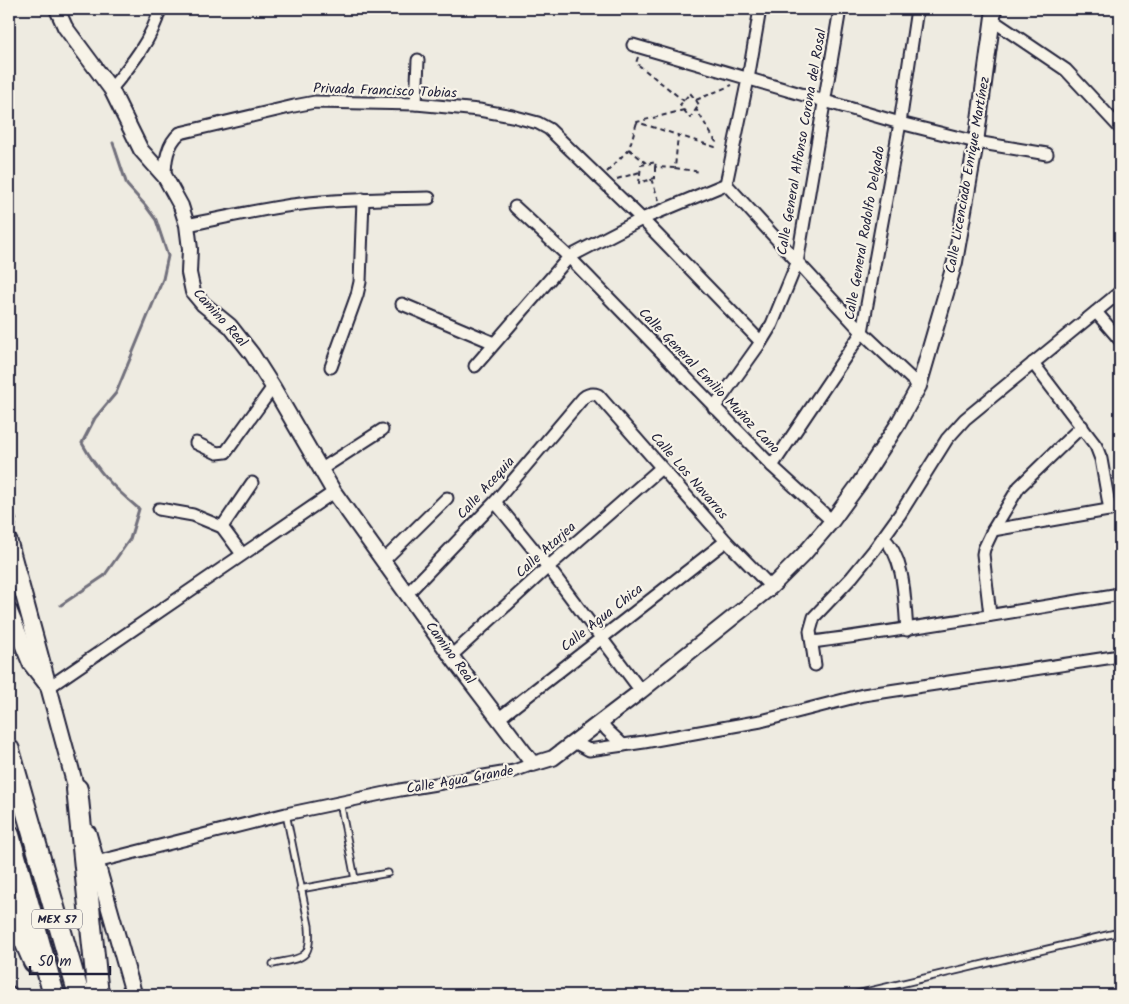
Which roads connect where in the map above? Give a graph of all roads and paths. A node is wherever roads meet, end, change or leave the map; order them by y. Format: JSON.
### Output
{"nodes":[{"id":1,"x":57,"y":9,"type":"edge"},
{"id":2,"x":160,"y":9,"type":"edge"},
{"id":3,"x":760,"y":9,"type":"edge"},
{"id":4,"x":840,"y":9,"type":"edge"},
{"id":5,"x":917,"y":9,"type":"edge"},
{"id":6,"x":993,"y":14,"type":"edge"},
{"id":7,"x":636,"y":46,"type":"joint"},
{"id":8,"x":418,"y":60,"type":"dead end"},
{"id":9,"x":748,"y":79,"type":"junction"},
{"id":10,"x":111,"y":89,"type":"junction"},
{"id":11,"x":696,"y":100,"type":"junction"},
{"id":12,"x":684,"y":101,"type":"junction"},
{"id":13,"x":825,"y":101,"type":"junction"},
{"id":14,"x":416,"y":104,"type":"junction"},
{"id":15,"x":696,"y":109,"type":"junction"},
{"id":16,"x":684,"y":110,"type":"junction"},
{"id":17,"x":637,"y":122,"type":"junction"},
{"id":18,"x":900,"y":123,"type":"junction"},
{"id":19,"x":1120,"y":128,"type":"edge"},
{"id":20,"x":678,"y":135,"type":"junction"},
{"id":21,"x":976,"y":142,"type":"junction"},
{"id":22,"x":629,"y":149,"type":"junction"},
{"id":23,"x":1047,"y":154,"type":"dead end"},
{"id":24,"x":647,"y":164,"type":"junction"},
{"id":25,"x":655,"y":167,"type":"junction"},
{"id":26,"x":674,"y":168,"type":"junction"},
{"id":27,"x":640,"y":172,"type":"junction"},
{"id":28,"x":701,"y":172,"type":"dead end"},
{"id":29,"x":165,"y":178,"type":"junction"},
{"id":30,"x":651,"y":179,"type":"junction"},
{"id":31,"x":726,"y":184,"type":"junction"},
{"id":32,"x":429,"y":198,"type":"dead end"},
{"id":33,"x":363,"y":199,"type":"junction"},
{"id":34,"x":515,"y":207,"type":"dead end"},
{"id":35,"x":664,"y":210,"type":"junction"},
{"id":36,"x":642,"y":219,"type":"junction"},
{"id":37,"x":188,"y":225,"type":"junction"},
{"id":38,"x":569,"y":257,"type":"junction"},
{"id":39,"x":797,"y":263,"type":"junction"},
{"id":40,"x":1120,"y":292,"type":"edge"},
{"id":41,"x":402,"y":304,"type":"dead end"},
{"id":42,"x":1096,"y":312,"type":"junction"},
{"id":43,"x":862,"y":332,"type":"junction"},
{"id":44,"x":1120,"y":340,"type":"edge"},
{"id":45,"x":761,"y":342,"type":"junction"},
{"id":46,"x":494,"y":343,"type":"junction"},
{"id":47,"x":1033,"y":363,"type":"junction"},
{"id":48,"x":475,"y":366,"type":"dead end"},
{"id":49,"x":331,"y":367,"type":"dead end"},
{"id":50,"x":273,"y":386,"type":"junction"},
{"id":51,"x":919,"y":386,"type":"junction"},
{"id":52,"x":583,"y":398,"type":"joint"},
{"id":53,"x":714,"y":408,"type":"junction"},
{"id":54,"x":1082,"y":426,"type":"junction"},
{"id":55,"x":382,"y":430,"type":"dead end"},
{"id":56,"x":196,"y":443,"type":"dead end"},
{"id":57,"x":772,"y":466,"type":"junction"},
{"id":58,"x":661,"y":468,"type":"junction"},
{"id":59,"x":320,"y":470,"type":"junction"},
{"id":60,"x":252,"y":483,"type":"dead end"},
{"id":61,"x":334,"y":492,"type":"junction"},
{"id":62,"x":447,"y":498,"type":"dead end"},
{"id":63,"x":495,"y":502,"type":"junction"},
{"id":64,"x":159,"y":509,"type":"dead end"},
{"id":65,"x":1115,"y":509,"type":"edge"},
{"id":66,"x":832,"y":521,"type":"junction"},
{"id":67,"x":222,"y":528,"type":"junction"},
{"id":68,"x":993,"y":530,"type":"junction"},
{"id":69,"x":883,"y":537,"type":"junction"},
{"id":70,"x":9,"y":541,"type":"edge"},
{"id":71,"x":726,"y":541,"type":"junction"},
{"id":72,"x":242,"y":554,"type":"junction"},
{"id":73,"x":383,"y":561,"type":"junction"},
{"id":74,"x":548,"y":567,"type":"junction"},
{"id":75,"x":771,"y":587,"type":"junction"},
{"id":76,"x":407,"y":594,"type":"junction"},
{"id":77,"x":1120,"y":594,"type":"edge"},
{"id":78,"x":9,"y":611,"type":"edge"},
{"id":79,"x":990,"y":614,"type":"junction"},
{"id":80,"x":907,"y":630,"type":"junction"},
{"id":81,"x":601,"y":638,"type":"junction"},
{"id":82,"x":812,"y":642,"type":"junction"},
{"id":83,"x":451,"y":656,"type":"junction"},
{"id":84,"x":1120,"y":656,"type":"edge"},
{"id":85,"x":815,"y":666,"type":"dead end"},
{"id":86,"x":49,"y":687,"type":"junction"},
{"id":87,"x":641,"y":691,"type":"junction"},
{"id":88,"x":498,"y":718,"type":"junction"},
{"id":89,"x":601,"y":722,"type":"junction"},
{"id":90,"x":574,"y":742,"type":"junction"},
{"id":91,"x":622,"y":745,"type":"junction"},
{"id":92,"x":9,"y":750,"type":"edge"},
{"id":93,"x":533,"y":764,"type":"junction"},
{"id":94,"x":77,"y":789,"type":"junction"},
{"id":95,"x":340,"y":802,"type":"junction"},
{"id":96,"x":286,"y":814,"type":"junction"},
{"id":97,"x":11,"y":842,"type":"edge"},
{"id":98,"x":96,"y":862,"type":"junction"},
{"id":99,"x":388,"y":873,"type":"dead end"},
{"id":100,"x":354,"y":878,"type":"junction"},
{"id":101,"x":300,"y":889,"type":"junction"},
{"id":102,"x":9,"y":905,"type":"edge"},
{"id":103,"x":1120,"y":932,"type":"edge"},
{"id":104,"x":273,"y":964,"type":"dead end"},
{"id":105,"x":49,"y":995,"type":"edge"},
{"id":106,"x":54,"y":995,"type":"edge"},
{"id":107,"x":79,"y":995,"type":"edge"},
{"id":108,"x":98,"y":995,"type":"edge"},
{"id":109,"x":134,"y":995,"type":"edge"},
{"id":110,"x":853,"y":995,"type":"edge"}],
"edges":[{"from":1,"to":10,"type":"street","name":"Camino Real"},
{"from":2,"to":10,"type":"street"},
{"from":3,"to":9,"type":"street"},
{"from":4,"to":13,"type":"street","name":"Calle General Alfonso Corona del Rosal"},
{"from":5,"to":18,"type":"street","name":"Calle General Rodolfo Delgado"},
{"from":6,"to":19,"type":"street"},
{"from":6,"to":21,"type":"street","name":"Calle Licenciado Enrique Martínez"},
{"from":7,"to":9,"type":"street"},
{"from":7,"to":12,"type":"path"},
{"from":8,"to":14,"type":"street"},
{"from":9,"to":11,"type":"path"},
{"from":9,"to":13,"type":"street"},
{"from":9,"to":31,"type":"street"},
{"from":10,"to":29,"type":"street","name":"Camino Real"},
{"from":11,"to":12,"type":"path"},
{"from":11,"to":15,"type":"path"},
{"from":12,"to":16,"type":"path"},
{"from":13,"to":18,"type":"street"},
{"from":13,"to":39,"type":"street","name":"Calle General Alfonso Corona del Rosal"},
{"from":14,"to":29,"type":"street","name":"Privada Francisco Tobias"},
{"from":14,"to":36,"type":"street","name":"Privada Francisco Tobias"},
{"from":15,"to":16,"type":"path"},
{"from":15,"to":20,"type":"path"},
{"from":16,"to":17,"type":"path"},
{"from":17,"to":20,"type":"path"},
{"from":17,"to":22,"type":"path"},
{"from":18,"to":21,"type":"street"},
{"from":18,"to":43,"type":"street","name":"Calle General Rodolfo Delgado"},
{"from":20,"to":26,"type":"path"},
{"from":21,"to":23,"type":"street"},
{"from":21,"to":51,"type":"street","name":"Calle Licenciado Enrique Martínez"},
{"from":22,"to":24,"type":"path"},
{"from":22,"to":27,"type":"path"},
{"from":24,"to":25,"type":"path"},
{"from":24,"to":27,"type":"path"},
{"from":25,"to":26,"type":"path"},
{"from":25,"to":30,"type":"path"},
{"from":26,"to":28,"type":"path"},
{"from":27,"to":30,"type":"path"},
{"from":29,"to":37,"type":"street","name":"Camino Real"},
{"from":30,"to":35,"type":"path"},
{"from":31,"to":35,"type":"street"},
{"from":31,"to":39,"type":"street"},
{"from":32,"to":33,"type":"street"},
{"from":33,"to":37,"type":"street"},
{"from":33,"to":49,"type":"street"},
{"from":34,"to":38,"type":"street","name":"Calle General Emilio Muñoz Cano"},
{"from":35,"to":36,"type":"street"},
{"from":36,"to":38,"type":"street"},
{"from":36,"to":45,"type":"street"},
{"from":37,"to":50,"type":"street","name":"Camino Real"},
{"from":38,"to":46,"type":"street"},
{"from":38,"to":53,"type":"street","name":"Calle General Emilio Muñoz Cano"},
{"from":39,"to":43,"type":"street"},
{"from":39,"to":45,"type":"street","name":"Calle General Alfonso Corona del Rosal"},
{"from":40,"to":42,"type":"street"},
{"from":41,"to":46,"type":"street"},
{"from":42,"to":44,"type":"street"},
{"from":42,"to":47,"type":"street"},
{"from":43,"to":51,"type":"street"},
{"from":43,"to":57,"type":"street","name":"Calle General Rodolfo Delgado"},
{"from":45,"to":53,"type":"street","name":"Calle General Alfonso Corona del Rosal"},
{"from":46,"to":48,"type":"street"},
{"from":47,"to":54,"type":"street"},
{"from":47,"to":69,"type":"street"},
{"from":50,"to":56,"type":"street"},
{"from":50,"to":59,"type":"street","name":"Camino Real"},
{"from":51,"to":66,"type":"street","name":"Calle Licenciado Enrique Martínez"},
{"from":52,"to":58,"type":"street","name":"Calle Los Navarros"},
{"from":52,"to":63,"type":"street","name":"Calle Acequia"},
{"from":53,"to":57,"type":"street","name":"Calle General Emilio Muñoz Cano"},
{"from":54,"to":65,"type":"street"},
{"from":54,"to":68,"type":"street"},
{"from":55,"to":59,"type":"street"},
{"from":57,"to":66,"type":"street","name":"Calle General Emilio Muñoz Cano"},
{"from":58,"to":71,"type":"street","name":"Calle Los Navarros"},
{"from":58,"to":74,"type":"street","name":"Calle Atarjea"},
{"from":59,"to":61,"type":"street","name":"Camino Real"},
{"from":60,"to":67,"type":"street"},
{"from":61,"to":72,"type":"street"},
{"from":61,"to":73,"type":"street","name":"Camino Real"},
{"from":62,"to":73,"type":"street"},
{"from":63,"to":74,"type":"street"},
{"from":63,"to":76,"type":"street","name":"Calle Acequia"},
{"from":64,"to":67,"type":"street"},
{"from":65,"to":68,"type":"street"},
{"from":66,"to":75,"type":"street","name":"Calle Licenciado Enrique Martínez"},
{"from":67,"to":72,"type":"street"},
{"from":68,"to":79,"type":"street"},
{"from":69,"to":80,"type":"street"},
{"from":69,"to":82,"type":"street"},
{"from":70,"to":86,"type":"main road"},
{"from":71,"to":75,"type":"street","name":"Calle Los Navarros"},
{"from":71,"to":81,"type":"street","name":"Calle Agua Chica"},
{"from":72,"to":86,"type":"street"},
{"from":73,"to":76,"type":"street","name":"Camino Real"},
{"from":74,"to":81,"type":"street"},
{"from":74,"to":83,"type":"street","name":"Calle Atarjea"},
{"from":75,"to":87,"type":"street","name":"Calle Agua Grande"},
{"from":76,"to":83,"type":"street","name":"Camino Real"},
{"from":77,"to":79,"type":"street"},
{"from":78,"to":86,"type":"main road"},
{"from":79,"to":80,"type":"street"},
{"from":80,"to":82,"type":"street"},
{"from":81,"to":87,"type":"street"},
{"from":81,"to":88,"type":"street","name":"Calle Agua Chica"},
{"from":82,"to":85,"type":"street"},
{"from":83,"to":88,"type":"street","name":"Camino Real"},
{"from":84,"to":91,"type":"street"},
{"from":86,"to":94,"type":"main road"},
{"from":87,"to":89,"type":"street","name":"Calle Agua Grande"},
{"from":88,"to":93,"type":"street","name":"Camino Real"},
{"from":89,"to":90,"type":"street","name":"Calle Agua Grande"},
{"from":89,"to":91,"type":"street"},
{"from":90,"to":91,"type":"street"},
{"from":90,"to":93,"type":"street","name":"Calle Agua Grande"},
{"from":92,"to":107,"type":"highway","number":"MEX 57"},
{"from":93,"to":95,"type":"street","name":"Calle Agua Grande"},
{"from":94,"to":98,"type":"main road"},
{"from":94,"to":108,"type":"highway"},
{"from":95,"to":96,"type":"street","name":"Calle Agua Grande"},
{"from":95,"to":100,"type":"lane"},
{"from":96,"to":98,"type":"street","name":"Calle Agua Grande"},
{"from":96,"to":101,"type":"lane"},
{"from":97,"to":106,"type":"highway","number":"MEX 57"},
{"from":98,"to":109,"type":"main road"},
{"from":99,"to":100,"type":"lane"},
{"from":100,"to":101,"type":"lane"},
{"from":101,"to":104,"type":"lane"},
{"from":102,"to":105,"type":"highway"},
{"from":103,"to":110,"type":"lane"}]}
